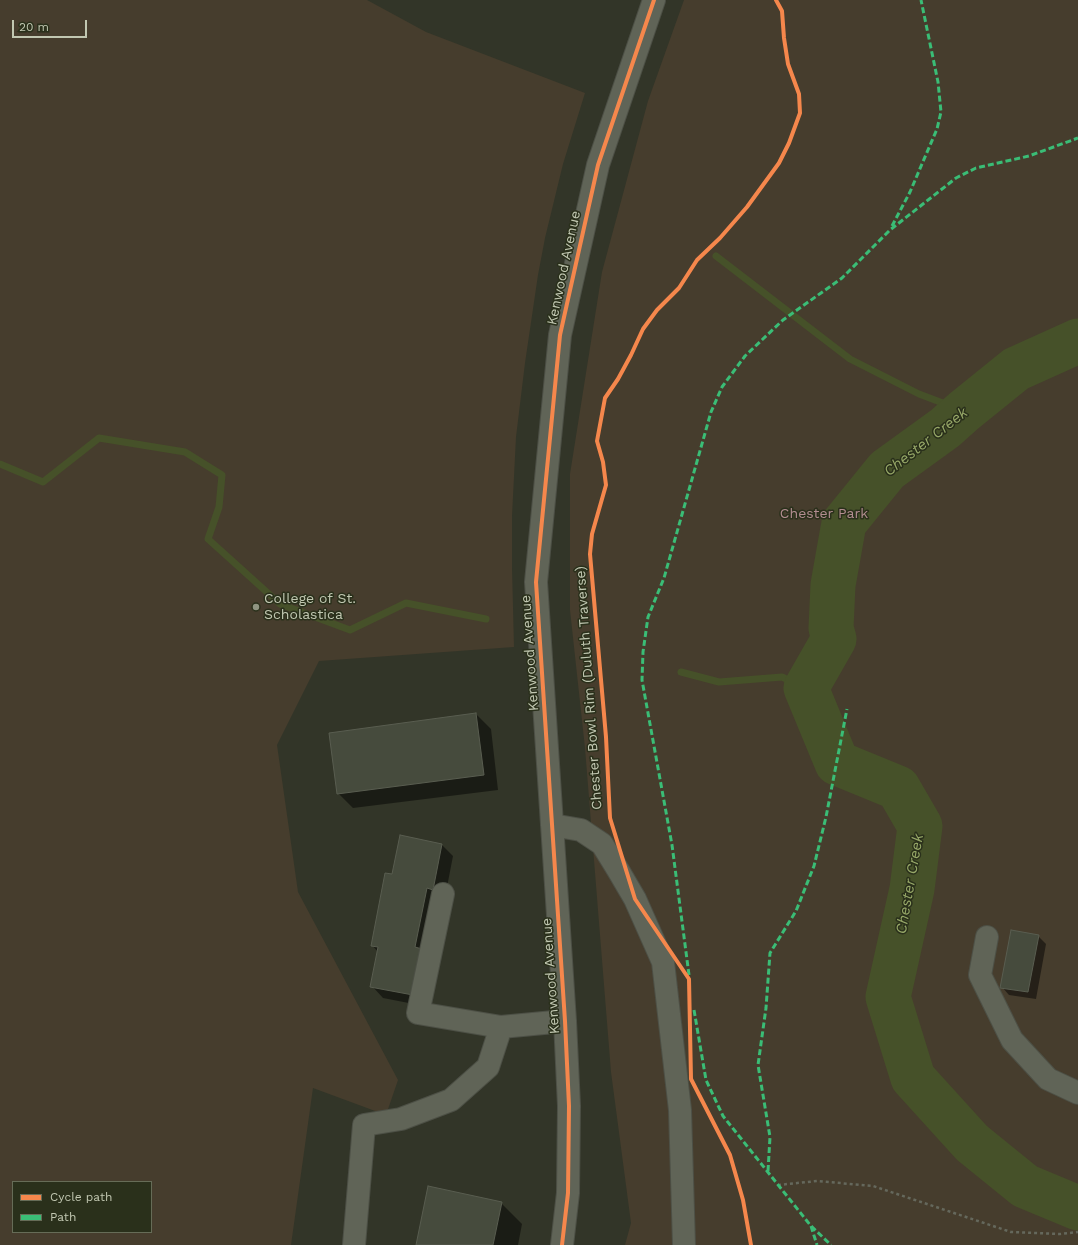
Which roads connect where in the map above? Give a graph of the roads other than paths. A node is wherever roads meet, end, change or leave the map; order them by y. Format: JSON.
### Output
{"nodes":[{"id":1,"x":654,"y":0,"type":"edge"},
{"id":2,"x":552,"y":825,"type":"junction"},
{"id":3,"x":443,"y":894,"type":"dead end"},
{"id":4,"x":987,"y":938,"type":"dead end"},
{"id":5,"x":565,"y":1021,"type":"junction"},
{"id":6,"x":501,"y":1027,"type":"junction"},
{"id":7,"x":1078,"y":1093,"type":"edge"},
{"id":8,"x":354,"y":1245,"type":"edge"},
{"id":9,"x":562,"y":1245,"type":"edge"},
{"id":10,"x":684,"y":1245,"type":"edge"}],
"edges":[{"from":1,"to":2,"type":"street","name":"Kenwood Avenue"},
{"from":2,"to":5,"type":"street","name":"Kenwood Avenue"},
{"from":2,"to":10,"type":"street"},
{"from":3,"to":6,"type":"street"},
{"from":4,"to":7,"type":"street"},
{"from":5,"to":6,"type":"street"},
{"from":5,"to":9,"type":"street","name":"Kenwood Avenue"},
{"from":6,"to":8,"type":"street"}]}
